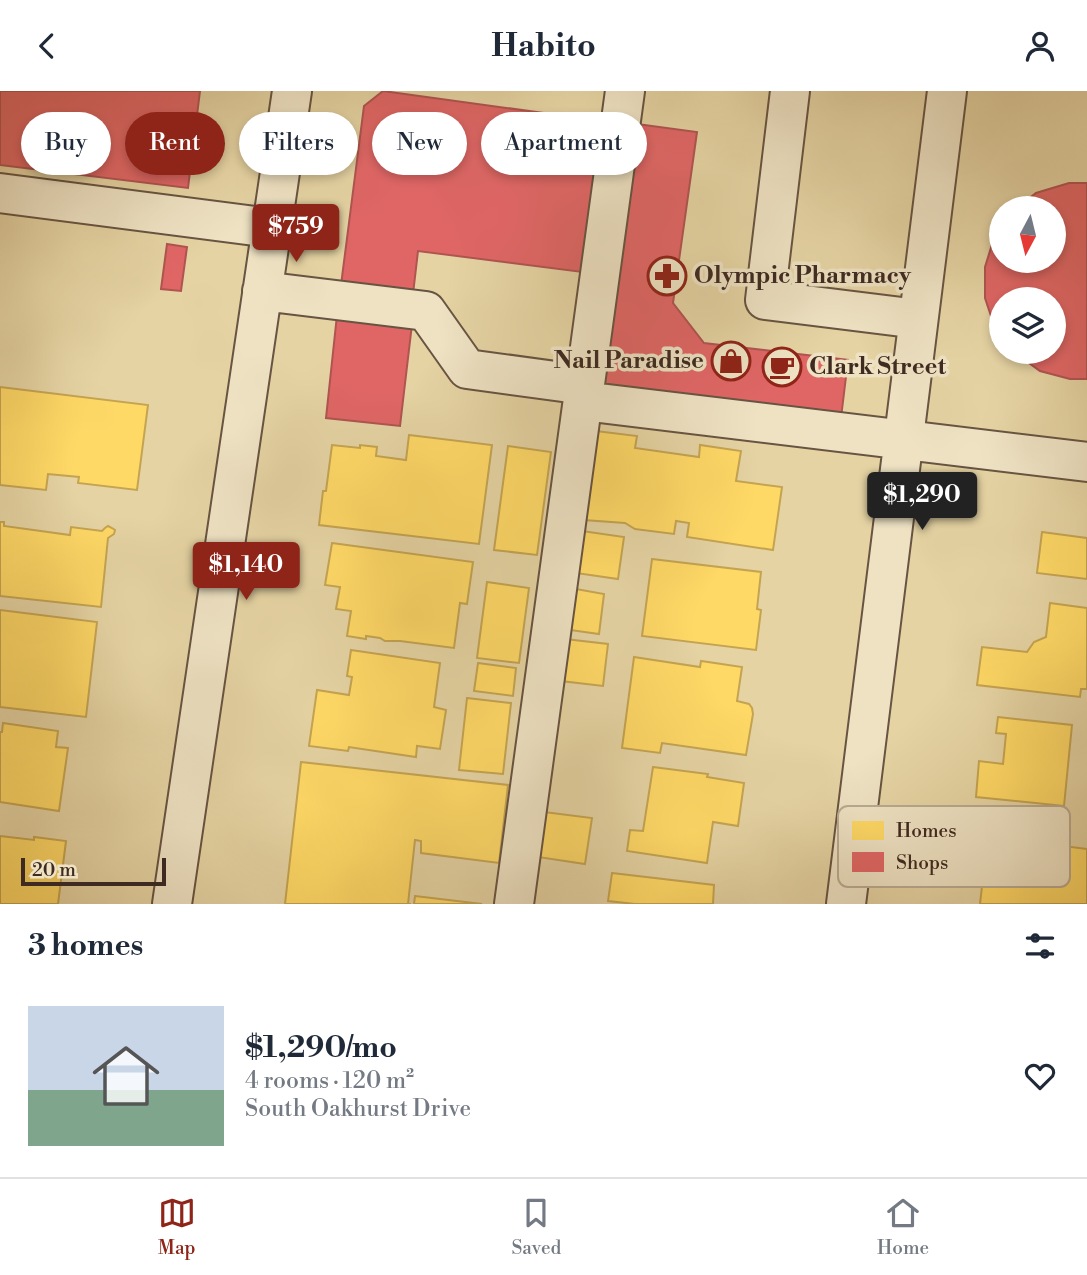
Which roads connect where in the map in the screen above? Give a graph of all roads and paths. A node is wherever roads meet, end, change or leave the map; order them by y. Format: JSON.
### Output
{"nodes":[{"id":1,"x":292,"y":91,"type":"edge"},
{"id":2,"x":625,"y":91,"type":"edge"},
{"id":3,"x":790,"y":91,"type":"edge"},
{"id":4,"x":947,"y":91,"type":"edge"},
{"id":5,"x":0,"y":193,"type":"edge"},
{"id":6,"x":271,"y":228,"type":"junction"},
{"id":7,"x":262,"y":291,"type":"junction"},
{"id":8,"x":918,"y":319,"type":"junction"},
{"id":9,"x":584,"y":393,"type":"junction"},
{"id":10,"x":903,"y":439,"type":"junction"},
{"id":11,"x":1087,"y":462,"type":"edge"},
{"id":12,"x":858,"y":806,"type":"edge"},
{"id":13,"x":172,"y":904,"type":"edge"},
{"id":14,"x":514,"y":904,"type":"edge"}],
"edges":[{"from":1,"to":6,"type":"street"},
{"from":2,"to":9,"type":"street"},
{"from":3,"to":8,"type":"street"},
{"from":4,"to":8,"type":"street"},
{"from":5,"to":6,"type":"street"},
{"from":6,"to":7,"type":"street"},
{"from":7,"to":9,"type":"street"},
{"from":7,"to":13,"type":"street"},
{"from":8,"to":10,"type":"street"},
{"from":9,"to":10,"type":"street"},
{"from":9,"to":14,"type":"street"},
{"from":10,"to":11,"type":"street"},
{"from":10,"to":12,"type":"street"}]}
